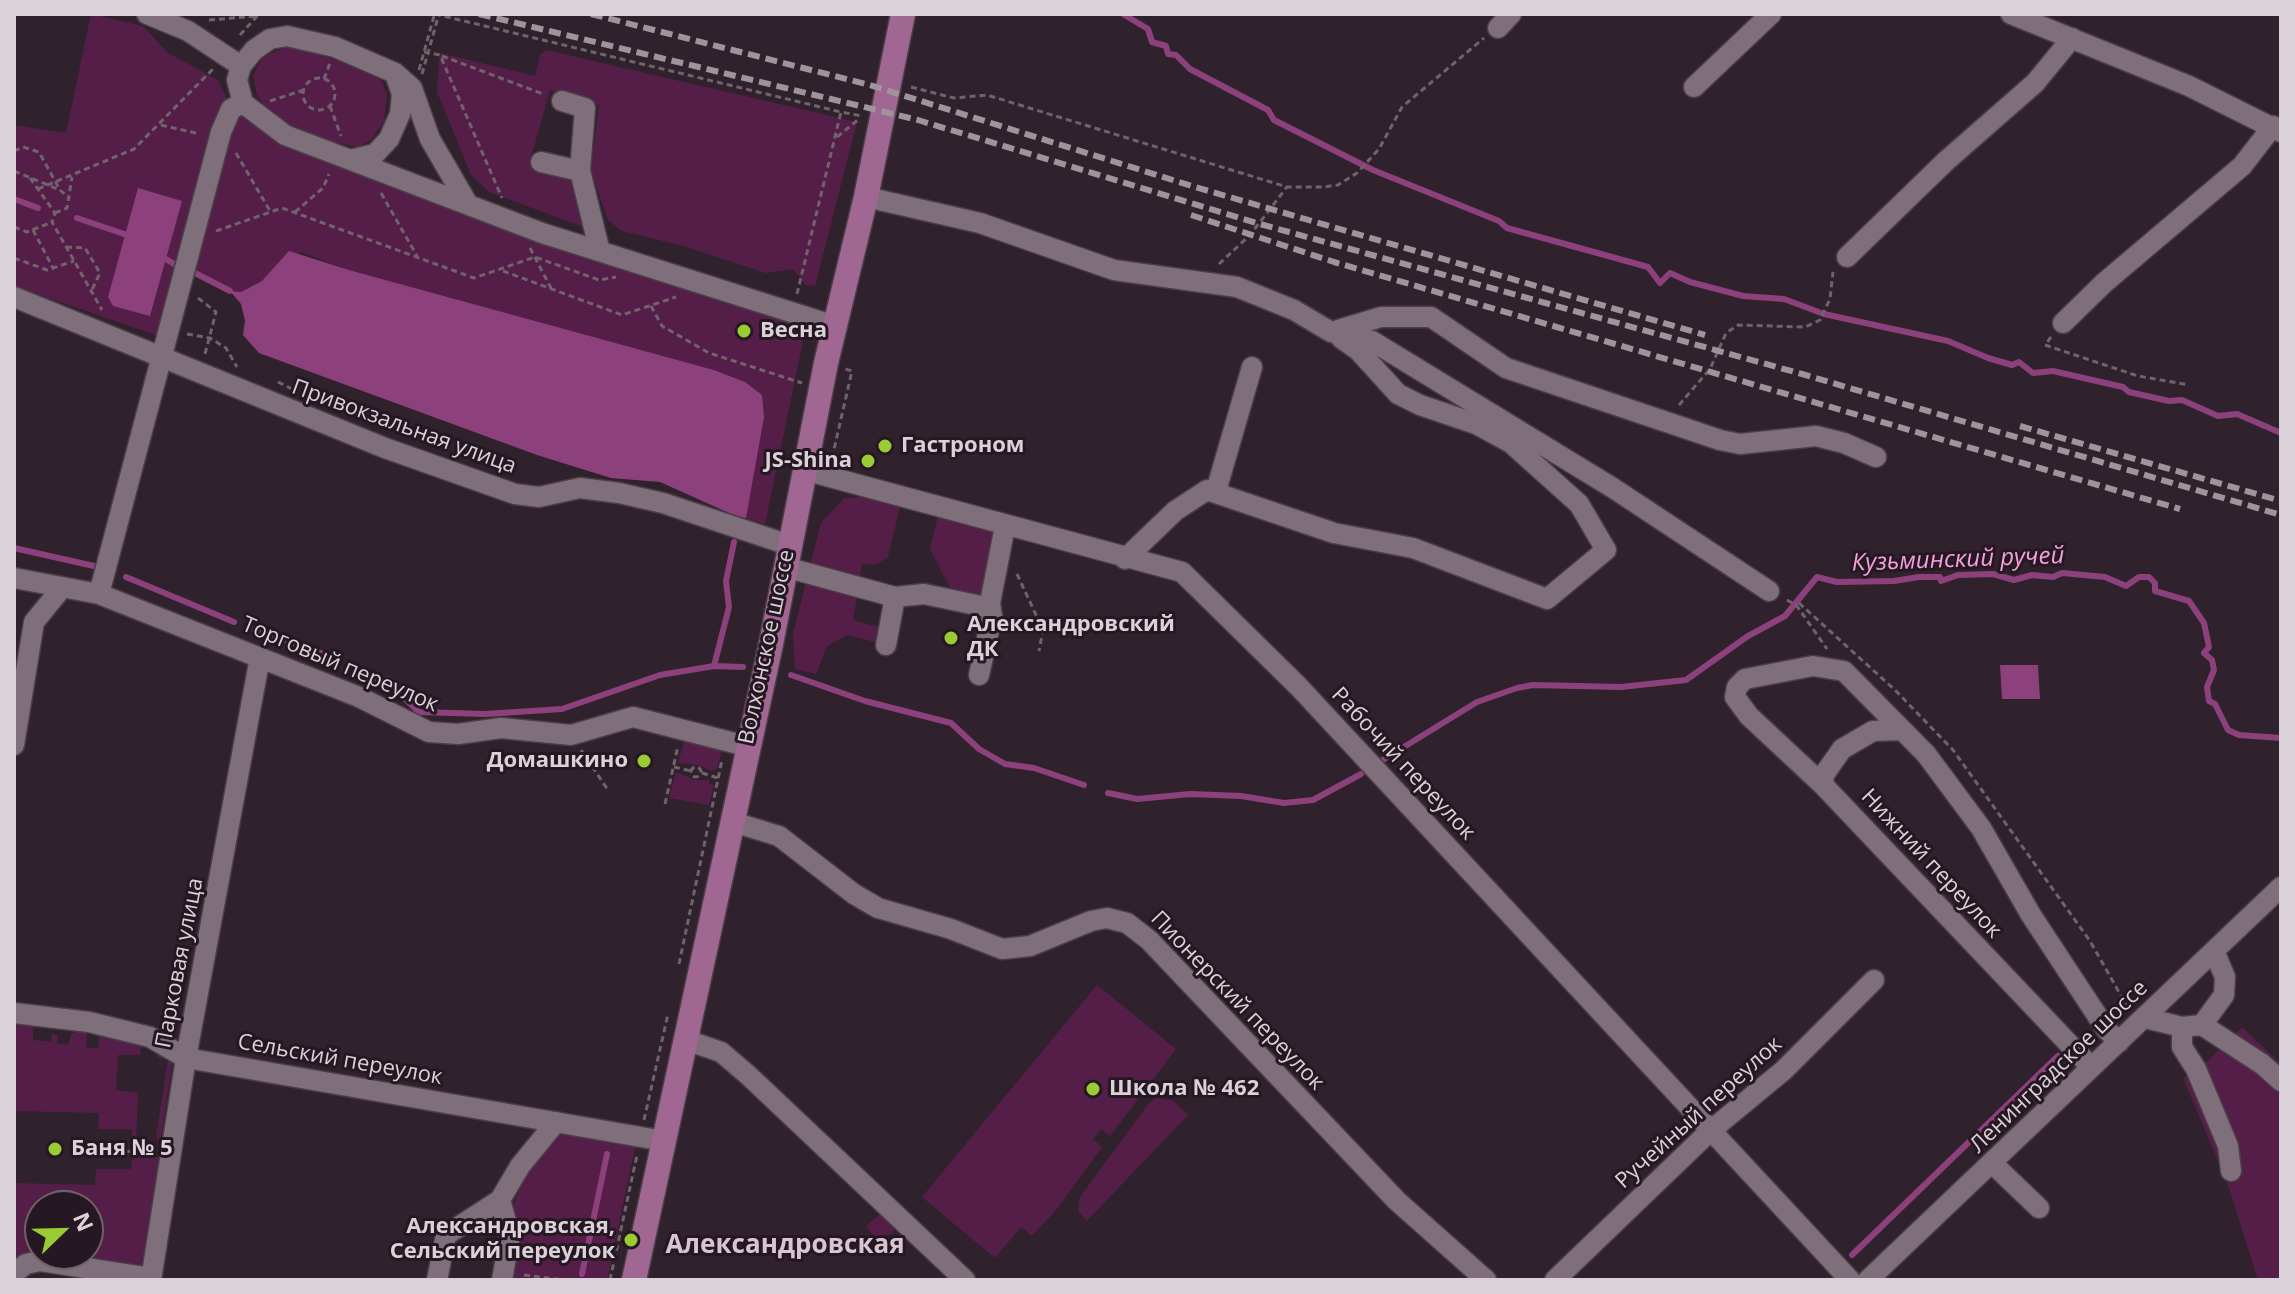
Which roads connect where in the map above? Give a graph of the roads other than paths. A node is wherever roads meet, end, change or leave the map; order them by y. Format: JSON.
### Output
{"nodes":[{"id":1,"x":147,"y":14,"type":"edge"},
{"id":2,"x":903,"y":14,"type":"edge"},
{"id":3,"x":1771,"y":14,"type":"edge"},
{"id":4,"x":2011,"y":14,"type":"edge"},
{"id":5,"x":2072,"y":38,"type":"junction"},
{"id":6,"x":241,"y":66,"type":"junction"},
{"id":7,"x":395,"y":73,"type":"junction"},
{"id":8,"x":1694,"y":87,"type":"dead end"},
{"id":9,"x":562,"y":101,"type":"road end"},
{"id":10,"x":243,"y":103,"type":"junction"},
{"id":11,"x":2277,"y":129,"type":"edge"},
{"id":12,"x":354,"y":159,"type":"junction"},
{"id":13,"x":541,"y":162,"type":"dead end"},
{"id":14,"x":580,"y":171,"type":"junction"},
{"id":15,"x":866,"y":197,"type":"junction"},
{"id":16,"x":466,"y":201,"type":"junction"},
{"id":17,"x":599,"y":248,"type":"junction"},
{"id":18,"x":1847,"y":257,"type":"road end"},
{"id":19,"x":14,"y":297,"type":"edge"},
{"id":20,"x":2063,"y":323,"type":"road end"},
{"id":21,"x":835,"y":326,"type":"junction"},
{"id":22,"x":1331,"y":332,"type":"junction"},
{"id":23,"x":164,"y":355,"type":"junction"},
{"id":24,"x":1252,"y":367,"type":"dead end"},
{"id":25,"x":1876,"y":457,"type":"dead end"},
{"id":26,"x":804,"y":470,"type":"junction"},
{"id":27,"x":1216,"y":491,"type":"junction"},
{"id":28,"x":1005,"y":526,"type":"junction"},
{"id":29,"x":787,"y":556,"type":"junction"},
{"id":30,"x":1125,"y":559,"type":"junction"},
{"id":31,"x":14,"y":578,"type":"edge"},
{"id":32,"x":61,"y":589,"type":"junction"},
{"id":33,"x":1769,"y":591,"type":"dead end"},
{"id":34,"x":99,"y":594,"type":"junction"},
{"id":35,"x":895,"y":597,"type":"junction"},
{"id":36,"x":990,"y":603,"type":"junction"},
{"id":37,"x":886,"y":645,"type":"dead end"},
{"id":38,"x":260,"y":657,"type":"junction"},
{"id":39,"x":979,"y":675,"type":"dead end"},
{"id":40,"x":1899,"y":730,"type":"junction"},
{"id":41,"x":14,"y":745,"type":"edge"},
{"id":42,"x":736,"y":745,"type":"junction"},
{"id":43,"x":1824,"y":786,"type":"junction"},
{"id":44,"x":733,"y":822,"type":"junction"},
{"id":45,"x":2281,"y":887,"type":"edge"},
{"id":46,"x":2214,"y":951,"type":"junction"},
{"id":47,"x":1874,"y":980,"type":"dead end"},
{"id":48,"x":14,"y":1013,"type":"edge"},
{"id":49,"x":2145,"y":1018,"type":"junction"},
{"id":50,"x":2192,"y":1026,"type":"junction"},
{"id":51,"x":686,"y":1040,"type":"junction"},
{"id":52,"x":2119,"y":1042,"type":"junction"},
{"id":53,"x":186,"y":1058,"type":"junction"},
{"id":54,"x":2091,"y":1067,"type":"junction"},
{"id":55,"x":2281,"y":1081,"type":"edge"},
{"id":56,"x":556,"y":1122,"type":"junction"},
{"id":57,"x":1709,"y":1132,"type":"junction"},
{"id":58,"x":652,"y":1139,"type":"junction"},
{"id":59,"x":1993,"y":1164,"type":"junction"},
{"id":60,"x":2231,"y":1171,"type":"dead end"},
{"id":61,"x":500,"y":1200,"type":"junction"},
{"id":62,"x":2039,"y":1208,"type":"dead end"},
{"id":63,"x":14,"y":1273,"type":"edge"},
{"id":64,"x":502,"y":1276,"type":"edge"},
{"id":65,"x":151,"y":1279,"type":"edge"},
{"id":66,"x":437,"y":1280,"type":"edge"},
{"id":67,"x":634,"y":1280,"type":"edge"},
{"id":68,"x":965,"y":1280,"type":"edge"},
{"id":69,"x":1486,"y":1280,"type":"edge"},
{"id":70,"x":1555,"y":1280,"type":"edge"},
{"id":71,"x":1850,"y":1280,"type":"edge"},
{"id":72,"x":1868,"y":1280,"type":"edge"}],
"edges":[{"from":1,"to":6,"type":"street"},
{"from":2,"to":15,"type":"main road","name":"Волхонское шоссе"},
{"from":3,"to":8,"type":"street"},
{"from":4,"to":5,"type":"street"},
{"from":5,"to":11,"type":"street"},
{"from":5,"to":18,"type":"street"},
{"from":6,"to":7,"type":"street"},
{"from":6,"to":10,"type":"street"},
{"from":7,"to":12,"type":"street"},
{"from":7,"to":16,"type":"street"},
{"from":9,"to":14,"type":"street"},
{"from":10,"to":12,"type":"street"},
{"from":10,"to":23,"type":"street"},
{"from":11,"to":20,"type":"street"},
{"from":12,"to":16,"type":"street"},
{"from":13,"to":14,"type":"street"},
{"from":14,"to":17,"type":"street"},
{"from":15,"to":21,"type":"main road","name":"Волхонское шоссе"},
{"from":15,"to":22,"type":"street"},
{"from":16,"to":17,"type":"street"},
{"from":17,"to":21,"type":"street"},
{"from":19,"to":23,"type":"street","name":"Привокзальная улица"},
{"from":21,"to":26,"type":"main road","name":"Волхонское шоссе"},
{"from":22,"to":25,"type":"street"},
{"from":22,"to":27,"type":"street"},
{"from":22,"to":33,"type":"street"},
{"from":23,"to":29,"type":"street","name":"Привокзальная улица"},
{"from":23,"to":34,"type":"street"},
{"from":24,"to":27,"type":"street"},
{"from":26,"to":28,"type":"street","name":"Рабочий переулок"},
{"from":26,"to":29,"type":"main road","name":"Волхонское шоссе"},
{"from":27,"to":30,"type":"street"},
{"from":28,"to":30,"type":"street","name":"Рабочий переулок"},
{"from":28,"to":36,"type":"street"},
{"from":29,"to":35,"type":"street","name":"Привокзальная улица"},
{"from":29,"to":42,"type":"main road","name":"Волхонское шоссе"},
{"from":30,"to":57,"type":"street","name":"Рабочий переулок"},
{"from":31,"to":32,"type":"street","name":"Торговый переулок"},
{"from":32,"to":34,"type":"street","name":"Торговый переулок"},
{"from":32,"to":41,"type":"street"},
{"from":34,"to":38,"type":"street","name":"Торговый переулок"},
{"from":35,"to":36,"type":"street","name":"Привокзальная улица"},
{"from":35,"to":37,"type":"street"},
{"from":36,"to":39,"type":"street"},
{"from":38,"to":42,"type":"street","name":"Торговый переулок"},
{"from":38,"to":53,"type":"street","name":"Парковая улица"},
{"from":40,"to":43,"type":"street"},
{"from":40,"to":43,"type":"street","name":"Нижний переулок"},
{"from":40,"to":52,"type":"street"},
{"from":42,"to":44,"type":"main road","name":"Волхонское шоссе"},
{"from":43,"to":54,"type":"street","name":"Нижний переулок"},
{"from":44,"to":51,"type":"main road","name":"Волхонское шоссе"},
{"from":44,"to":69,"type":"street","name":"Пионерский переулок"},
{"from":45,"to":46,"type":"street","name":"Ленинградское шоссе"},
{"from":46,"to":49,"type":"street","name":"Ленинградское шоссе"},
{"from":46,"to":50,"type":"street"},
{"from":47,"to":57,"type":"street","name":"Ручейный переулок"},
{"from":48,"to":53,"type":"street","name":"Сельский переулок"},
{"from":49,"to":50,"type":"street"},
{"from":49,"to":52,"type":"street","name":"Ленинградское шоссе"},
{"from":50,"to":55,"type":"street"},
{"from":50,"to":60,"type":"street"},
{"from":51,"to":58,"type":"main road","name":"Волхонское шоссе"},
{"from":51,"to":68,"type":"street"},
{"from":52,"to":54,"type":"street","name":"Ленинградское шоссе"},
{"from":53,"to":56,"type":"street","name":"Сельский переулок"},
{"from":53,"to":65,"type":"street","name":"Парковая улица"},
{"from":54,"to":59,"type":"street","name":"Ленинградское шоссе"},
{"from":56,"to":58,"type":"street","name":"Сельский переулок"},
{"from":56,"to":61,"type":"street"},
{"from":57,"to":70,"type":"street","name":"Ручейный переулок"},
{"from":57,"to":71,"type":"street","name":"Рабочий переулок"},
{"from":58,"to":67,"type":"main road","name":"Волхонское шоссе"},
{"from":59,"to":62,"type":"street"},
{"from":59,"to":72,"type":"street","name":"Ленинградское шоссе"},
{"from":61,"to":64,"type":"street"},
{"from":61,"to":66,"type":"street"},
{"from":63,"to":65,"type":"street"}]}
